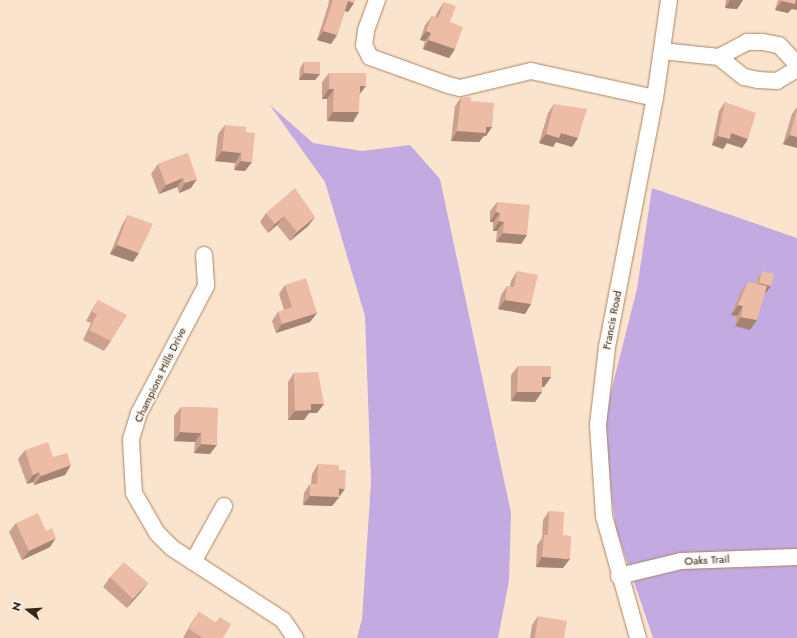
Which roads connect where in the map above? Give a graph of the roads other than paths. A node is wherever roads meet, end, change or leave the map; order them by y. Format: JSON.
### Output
{"nodes":[{"id":1,"x":377,"y":0,"type":"edge"},
{"id":2,"x":669,"y":0,"type":"edge"},
{"id":3,"x":662,"y":51,"type":"junction"},
{"id":4,"x":719,"y":57,"type":"junction"},
{"id":5,"x":797,"y":64,"type":"edge"},
{"id":6,"x":797,"y":70,"type":"edge"},
{"id":7,"x":655,"y":98,"type":"junction"},
{"id":8,"x":204,"y":255,"type":"dead end"},
{"id":9,"x":224,"y":506,"type":"dead end"},
{"id":10,"x":797,"y":557,"type":"edge"},
{"id":11,"x":193,"y":562,"type":"junction"},
{"id":12,"x":619,"y":576,"type":"junction"},
{"id":13,"x":295,"y":638,"type":"edge"},
{"id":14,"x":638,"y":638,"type":"edge"}],
"edges":[{"from":1,"to":7,"type":"street"},
{"from":2,"to":3,"type":"street","name":"Francis Road"},
{"from":3,"to":4,"type":"street"},
{"from":3,"to":7,"type":"street","name":"Francis Road"},
{"from":4,"to":5,"type":"street"},
{"from":4,"to":6,"type":"street"},
{"from":7,"to":12,"type":"street","name":"Francis Road"},
{"from":8,"to":11,"type":"street","name":"Champions Hills Drive"},
{"from":9,"to":11,"type":"street"},
{"from":10,"to":12,"type":"street","name":"Oaks Trail"},
{"from":11,"to":13,"type":"street","name":"Champions Hills Drive"},
{"from":12,"to":14,"type":"street","name":"Francis Road"}]}
